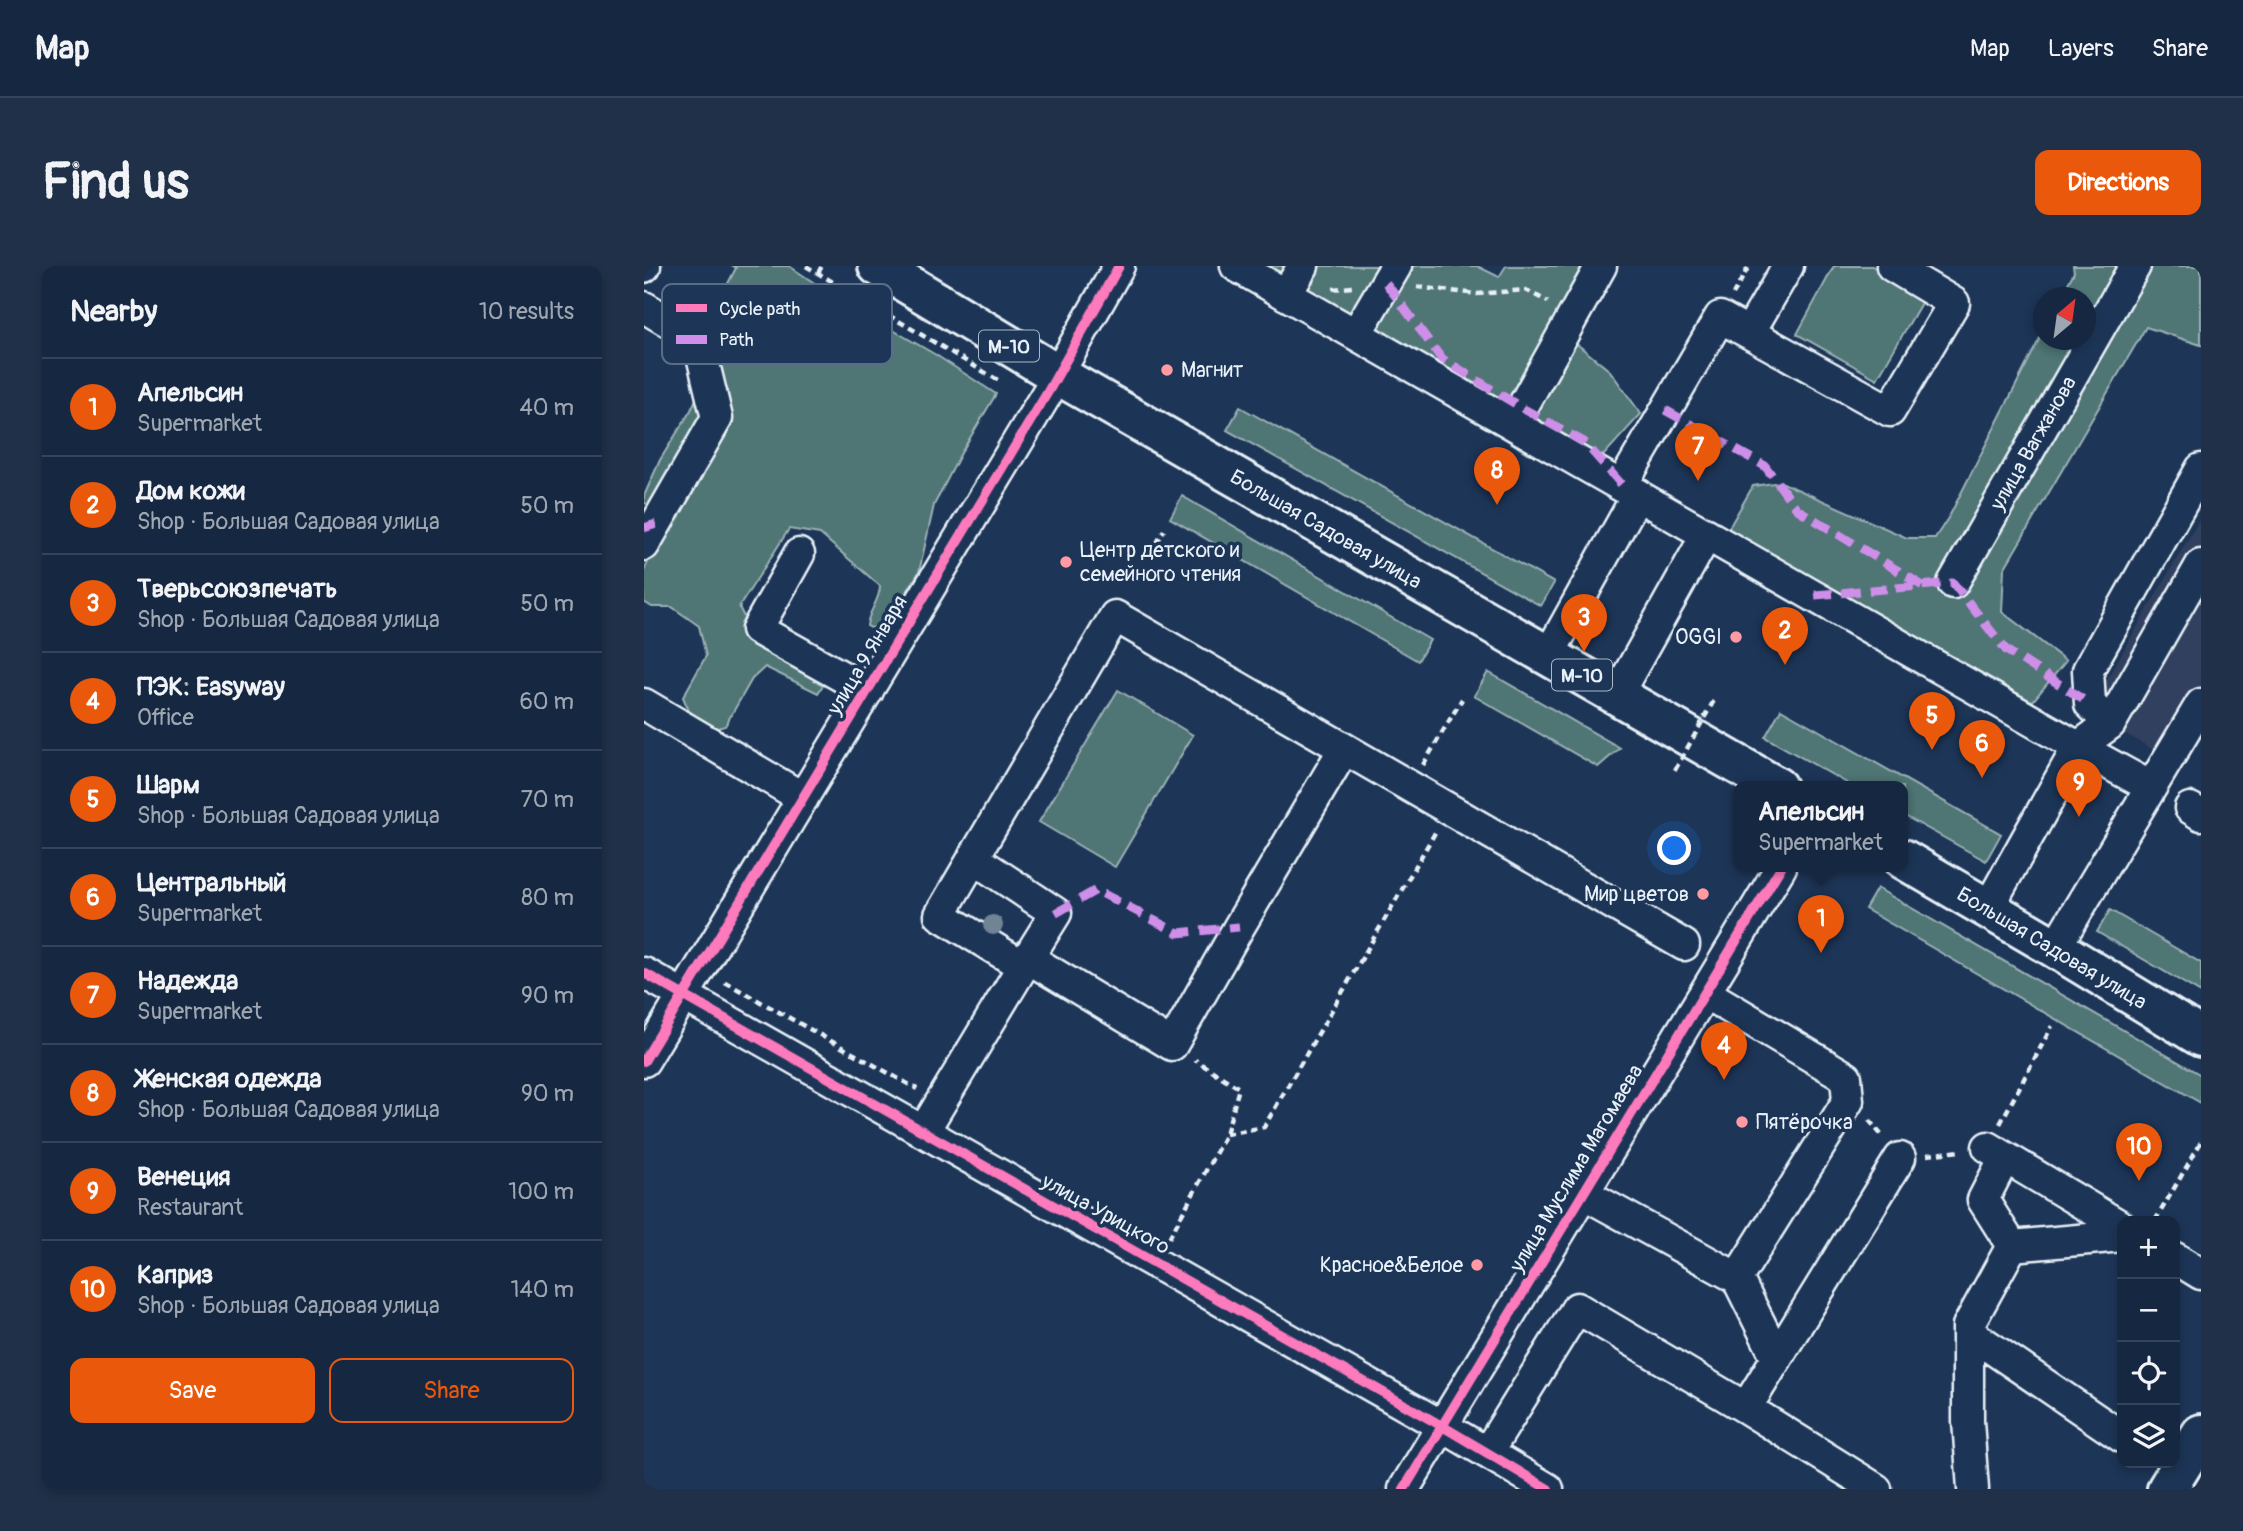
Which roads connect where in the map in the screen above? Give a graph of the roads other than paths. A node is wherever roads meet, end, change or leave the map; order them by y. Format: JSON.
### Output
{"nodes":[{"id":1,"x":878,"y":266,"type":"edge"},
{"id":2,"x":1119,"y":266,"type":"edge"},
{"id":3,"x":1236,"y":266,"type":"edge"},
{"id":4,"x":1303,"y":266,"type":"edge"},
{"id":5,"x":1601,"y":266,"type":"edge"},
{"id":6,"x":1788,"y":266,"type":"edge"},
{"id":7,"x":1892,"y":266,"type":"edge"},
{"id":8,"x":2135,"y":266,"type":"edge"},
{"id":9,"x":1391,"y":274,"type":"edge"},
{"id":10,"x":1286,"y":295,"type":"junction"},
{"id":11,"x":644,"y":307,"type":"edge"},
{"id":12,"x":662,"y":318,"type":"edge"},
{"id":13,"x":1749,"y":333,"type":"junction"},
{"id":14,"x":1356,"y":334,"type":"junction"},
{"id":15,"x":704,"y":364,"type":"edge"},
{"id":16,"x":1049,"y":390,"type":"junction"},
{"id":17,"x":1513,"y":424,"type":"junction"},
{"id":18,"x":2201,"y":469,"type":"edge"},
{"id":19,"x":1630,"y":490,"type":"junction"},
{"id":20,"x":1707,"y":534,"type":"junction"},
{"id":21,"x":644,"y":545,"type":"edge"},
{"id":22,"x":799,"y":554,"type":"dead end"},
{"id":23,"x":2201,"y":565,"type":"edge"},
{"id":24,"x":1952,"y":583,"type":"dead end"},
{"id":25,"x":1548,"y":656,"type":"junction"},
{"id":26,"x":868,"y":691,"type":"junction"},
{"id":27,"x":1617,"y":695,"type":"junction"},
{"id":28,"x":644,"y":704,"type":"edge"},
{"id":29,"x":2201,"y":704,"type":"edge"},
{"id":30,"x":2110,"y":724,"type":"junction"},
{"id":31,"x":2078,"y":747,"type":"junction"},
{"id":32,"x":1344,"y":749,"type":"junction"},
{"id":33,"x":1767,"y":781,"type":"edge"},
{"id":34,"x":2151,"y":787,"type":"junction"},
{"id":35,"x":803,"y":798,"type":"junction"},
{"id":36,"x":973,"y":859,"type":"junction"},
{"id":37,"x":1908,"y":862,"type":"edge"},
{"id":38,"x":1778,"y":872,"type":"edge"},
{"id":39,"x":1988,"y":908,"type":"junction"},
{"id":40,"x":1684,"y":945,"type":"dead end"},
{"id":41,"x":2055,"y":948,"type":"junction"},
{"id":42,"x":1026,"y":962,"type":"junction"},
{"id":43,"x":644,"y":973,"type":"edge"},
{"id":44,"x":1705,"y":993,"type":"junction"},
{"id":45,"x":682,"y":996,"type":"junction"},
{"id":46,"x":2201,"y":1037,"type":"edge"},
{"id":47,"x":644,"y":1061,"type":"edge"},
{"id":48,"x":923,"y":1132,"type":"junction"},
{"id":49,"x":1900,"y":1158,"type":"road end"},
{"id":50,"x":1583,"y":1193,"type":"junction"},
{"id":51,"x":2117,"y":1224,"type":"edge"},
{"id":52,"x":2117,"y":1236,"type":"edge"},
{"id":53,"x":2012,"y":1246,"type":"junction"},
{"id":54,"x":2180,"y":1261,"type":"edge"},
{"id":55,"x":2201,"y":1274,"type":"edge"},
{"id":56,"x":1737,"y":1278,"type":"junction"},
{"id":57,"x":1968,"y":1332,"type":"junction"},
{"id":58,"x":1777,"y":1358,"type":"junction"},
{"id":59,"x":1746,"y":1408,"type":"junction"},
{"id":60,"x":1442,"y":1426,"type":"junction"},
{"id":61,"x":2117,"y":1434,"type":"edge"},
{"id":62,"x":2201,"y":1434,"type":"edge"},
{"id":63,"x":1487,"y":1453,"type":"junction"},
{"id":64,"x":2174,"y":1479,"type":"edge"},
{"id":65,"x":1404,"y":1489,"type":"edge"},
{"id":66,"x":1548,"y":1489,"type":"edge"},
{"id":67,"x":1876,"y":1489,"type":"edge"},
{"id":68,"x":1973,"y":1489,"type":"edge"}],
"edges":[{"from":1,"to":16,"type":"main road","name":"Большая Садовая улица","number":"М-10"},
{"from":2,"to":16,"type":"street","name":"улица 9 Января"},
{"from":3,"to":10,"type":"street"},
{"from":4,"to":10,"type":"street"},
{"from":5,"to":17,"type":"street"},
{"from":6,"to":13,"type":"street"},
{"from":7,"to":13,"type":"street"},
{"from":8,"to":24,"type":"street","name":"улица Вагжанова"},
{"from":9,"to":14,"type":"street"},
{"from":10,"to":14,"type":"street"},
{"from":11,"to":12,"type":"street"},
{"from":13,"to":19,"type":"street"},
{"from":14,"to":17,"type":"street"},
{"from":15,"to":21,"type":"street"},
{"from":16,"to":25,"type":"main road","name":"Большая Садовая улица","number":"М-10"},
{"from":16,"to":26,"type":"street","name":"улица 9 Января"},
{"from":17,"to":19,"type":"street"},
{"from":18,"to":30,"type":"street"},
{"from":19,"to":20,"type":"street"},
{"from":19,"to":25,"type":"street"},
{"from":20,"to":27,"type":"street"},
{"from":20,"to":31,"type":"street"},
{"from":22,"to":26,"type":"street"},
{"from":23,"to":30,"type":"street"},
{"from":25,"to":27,"type":"main road","name":"Большая Садовая улица","number":"М-10"},
{"from":26,"to":35,"type":"street","name":"улица 9 Января"},
{"from":27,"to":33,"type":"main road","name":"Большая Садовая улица","number":"М-10"},
{"from":28,"to":35,"type":"street"},
{"from":29,"to":34,"type":"street"},
{"from":30,"to":31,"type":"street"},
{"from":31,"to":34,"type":"street"},
{"from":31,"to":39,"type":"street"},
{"from":32,"to":36,"type":"street"},
{"from":32,"to":40,"type":"street"},
{"from":32,"to":42,"type":"street"},
{"from":34,"to":41,"type":"street"},
{"from":35,"to":45,"type":"street","name":"улица 9 Января"},
{"from":36,"to":42,"type":"street"},
{"from":36,"to":42,"type":"street"},
{"from":37,"to":39,"type":"main road","name":"Большая Садовая улица"},
{"from":38,"to":44,"type":"street","name":"улица Муслима Магомаева"},
{"from":39,"to":41,"type":"main road","name":"Большая Садовая улица"},
{"from":41,"to":46,"type":"main road","name":"Большая Садовая улица"},
{"from":42,"to":48,"type":"street"},
{"from":43,"to":45,"type":"street","name":"улица Урицкого"},
{"from":44,"to":50,"type":"street","name":"улица Муслима Магомаева"},
{"from":44,"to":56,"type":"street"},
{"from":45,"to":47,"type":"street","name":"улица 9 Января"},
{"from":45,"to":48,"type":"street","name":"улица Урицкого"},
{"from":48,"to":60,"type":"street","name":"улица Урицкого"},
{"from":49,"to":58,"type":"street"},
{"from":50,"to":56,"type":"street"},
{"from":50,"to":60,"type":"street","name":"улица Муслима Магомаева"},
{"from":51,"to":53,"type":"street"},
{"from":52,"to":53,"type":"street"},
{"from":53,"to":57,"type":"street"},
{"from":54,"to":55,"type":"street"},
{"from":56,"to":58,"type":"street"},
{"from":57,"to":61,"type":"street"},
{"from":57,"to":68,"type":"street"},
{"from":58,"to":59,"type":"street"},
{"from":59,"to":63,"type":"street"},
{"from":59,"to":67,"type":"street"},
{"from":60,"to":63,"type":"street","name":"улица Урицкого"},
{"from":60,"to":65,"type":"street","name":"улица Муслима Магомаева"},
{"from":62,"to":64,"type":"main road"},
{"from":63,"to":66,"type":"street","name":"улица Урицкого"}]}
